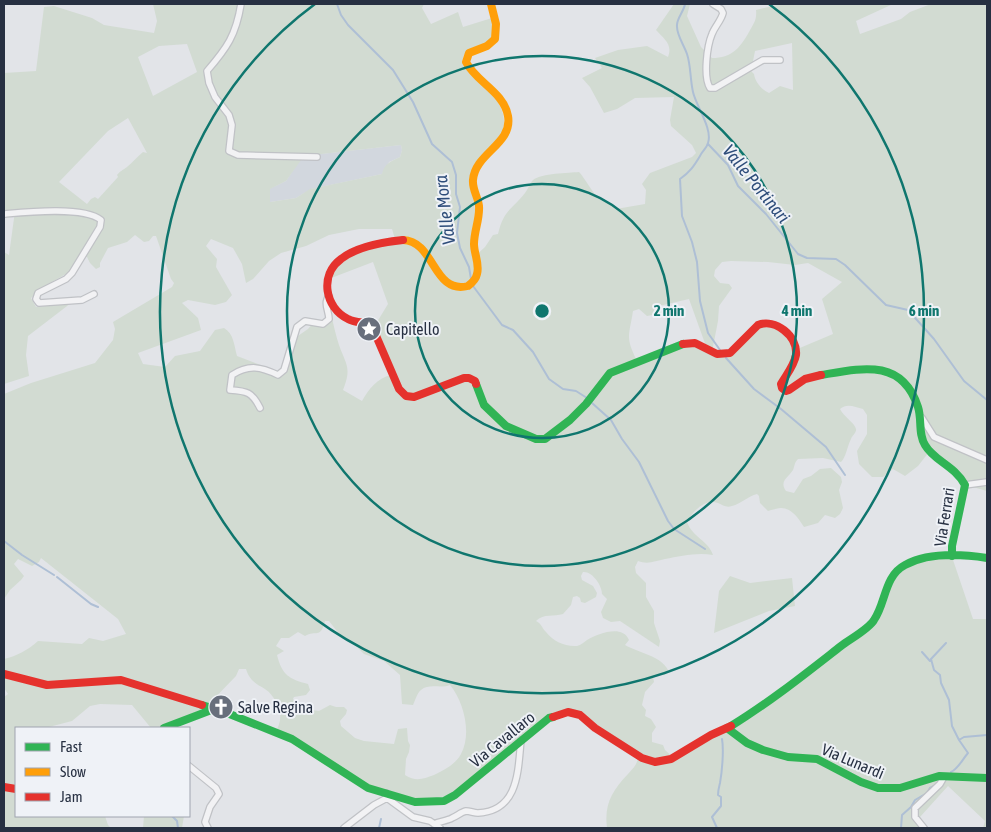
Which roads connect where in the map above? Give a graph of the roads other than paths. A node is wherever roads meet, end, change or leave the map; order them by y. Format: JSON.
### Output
{"nodes":[{"id":1,"x":240,"y":4,"type":"edge"},
{"id":2,"x":491,"y":4,"type":"edge"},
{"id":3,"x":713,"y":4,"type":"edge"},
{"id":4,"x":780,"y":60,"type":"dead end"},
{"id":5,"x":317,"y":157,"type":"dead end"},
{"id":6,"x":4,"y":214,"type":"edge"},
{"id":7,"x":94,"y":294,"type":"dead end"},
{"id":8,"x":329,"y":296,"type":"junction"},
{"id":9,"x":260,"y":408,"type":"dead end"},
{"id":10,"x":920,"y":416,"type":"junction"},
{"id":11,"x":987,"y":460,"type":"edge"},
{"id":12,"x":987,"y":482,"type":"edge"},
{"id":13,"x":965,"y":485,"type":"junction"},
{"id":14,"x":952,"y":556,"type":"junction"},
{"id":15,"x":987,"y":558,"type":"edge"},
{"id":16,"x":4,"y":674,"type":"edge"},
{"id":17,"x":214,"y":709,"type":"junction"},
{"id":18,"x":167,"y":727,"type":"edge"},
{"id":19,"x":727,"y":728,"type":"junction"},
{"id":20,"x":521,"y":740,"type":"junction"},
{"id":21,"x":190,"y":767,"type":"edge"},
{"id":22,"x":944,"y":777,"type":"junction"},
{"id":23,"x":987,"y":778,"type":"edge"},
{"id":24,"x":386,"y":795,"type":"junction"},
{"id":25,"x":434,"y":824,"type":"junction"},
{"id":26,"x":208,"y":828,"type":"edge"},
{"id":27,"x":344,"y":828,"type":"edge"},
{"id":28,"x":440,"y":828,"type":"edge"},
{"id":29,"x":924,"y":828,"type":"edge"}],
"edges":[{"from":1,"to":5,"type":"street"},
{"from":2,"to":8,"type":"street"},
{"from":3,"to":4,"type":"street"},
{"from":6,"to":7,"type":"street"},
{"from":8,"to":9,"type":"street"},
{"from":8,"to":10,"type":"street","name":"Via Ferrari"},
{"from":10,"to":11,"type":"street"},
{"from":10,"to":13,"type":"street","name":"Via Ferrari"},
{"from":12,"to":13,"type":"street"},
{"from":13,"to":14,"type":"street","name":"Via Ferrari"},
{"from":14,"to":15,"type":"street","name":"Via Cavallaro"},
{"from":14,"to":19,"type":"street","name":"Via Cavallaro"},
{"from":16,"to":17,"type":"street","name":"Via Cavallaro"},
{"from":17,"to":18,"type":"street"},
{"from":17,"to":24,"type":"street","name":"Via Cavallaro"},
{"from":19,"to":20,"type":"street","name":"Via Cavallaro"},
{"from":19,"to":22,"type":"street","name":"Via Lunardi"},
{"from":20,"to":24,"type":"street","name":"Via Cavallaro"},
{"from":20,"to":25,"type":"street"},
{"from":21,"to":26,"type":"street"},
{"from":22,"to":23,"type":"street","name":"Via Lunardi"},
{"from":22,"to":29,"type":"street"},
{"from":24,"to":25,"type":"street"},
{"from":24,"to":27,"type":"street"},
{"from":25,"to":28,"type":"street"}]}
